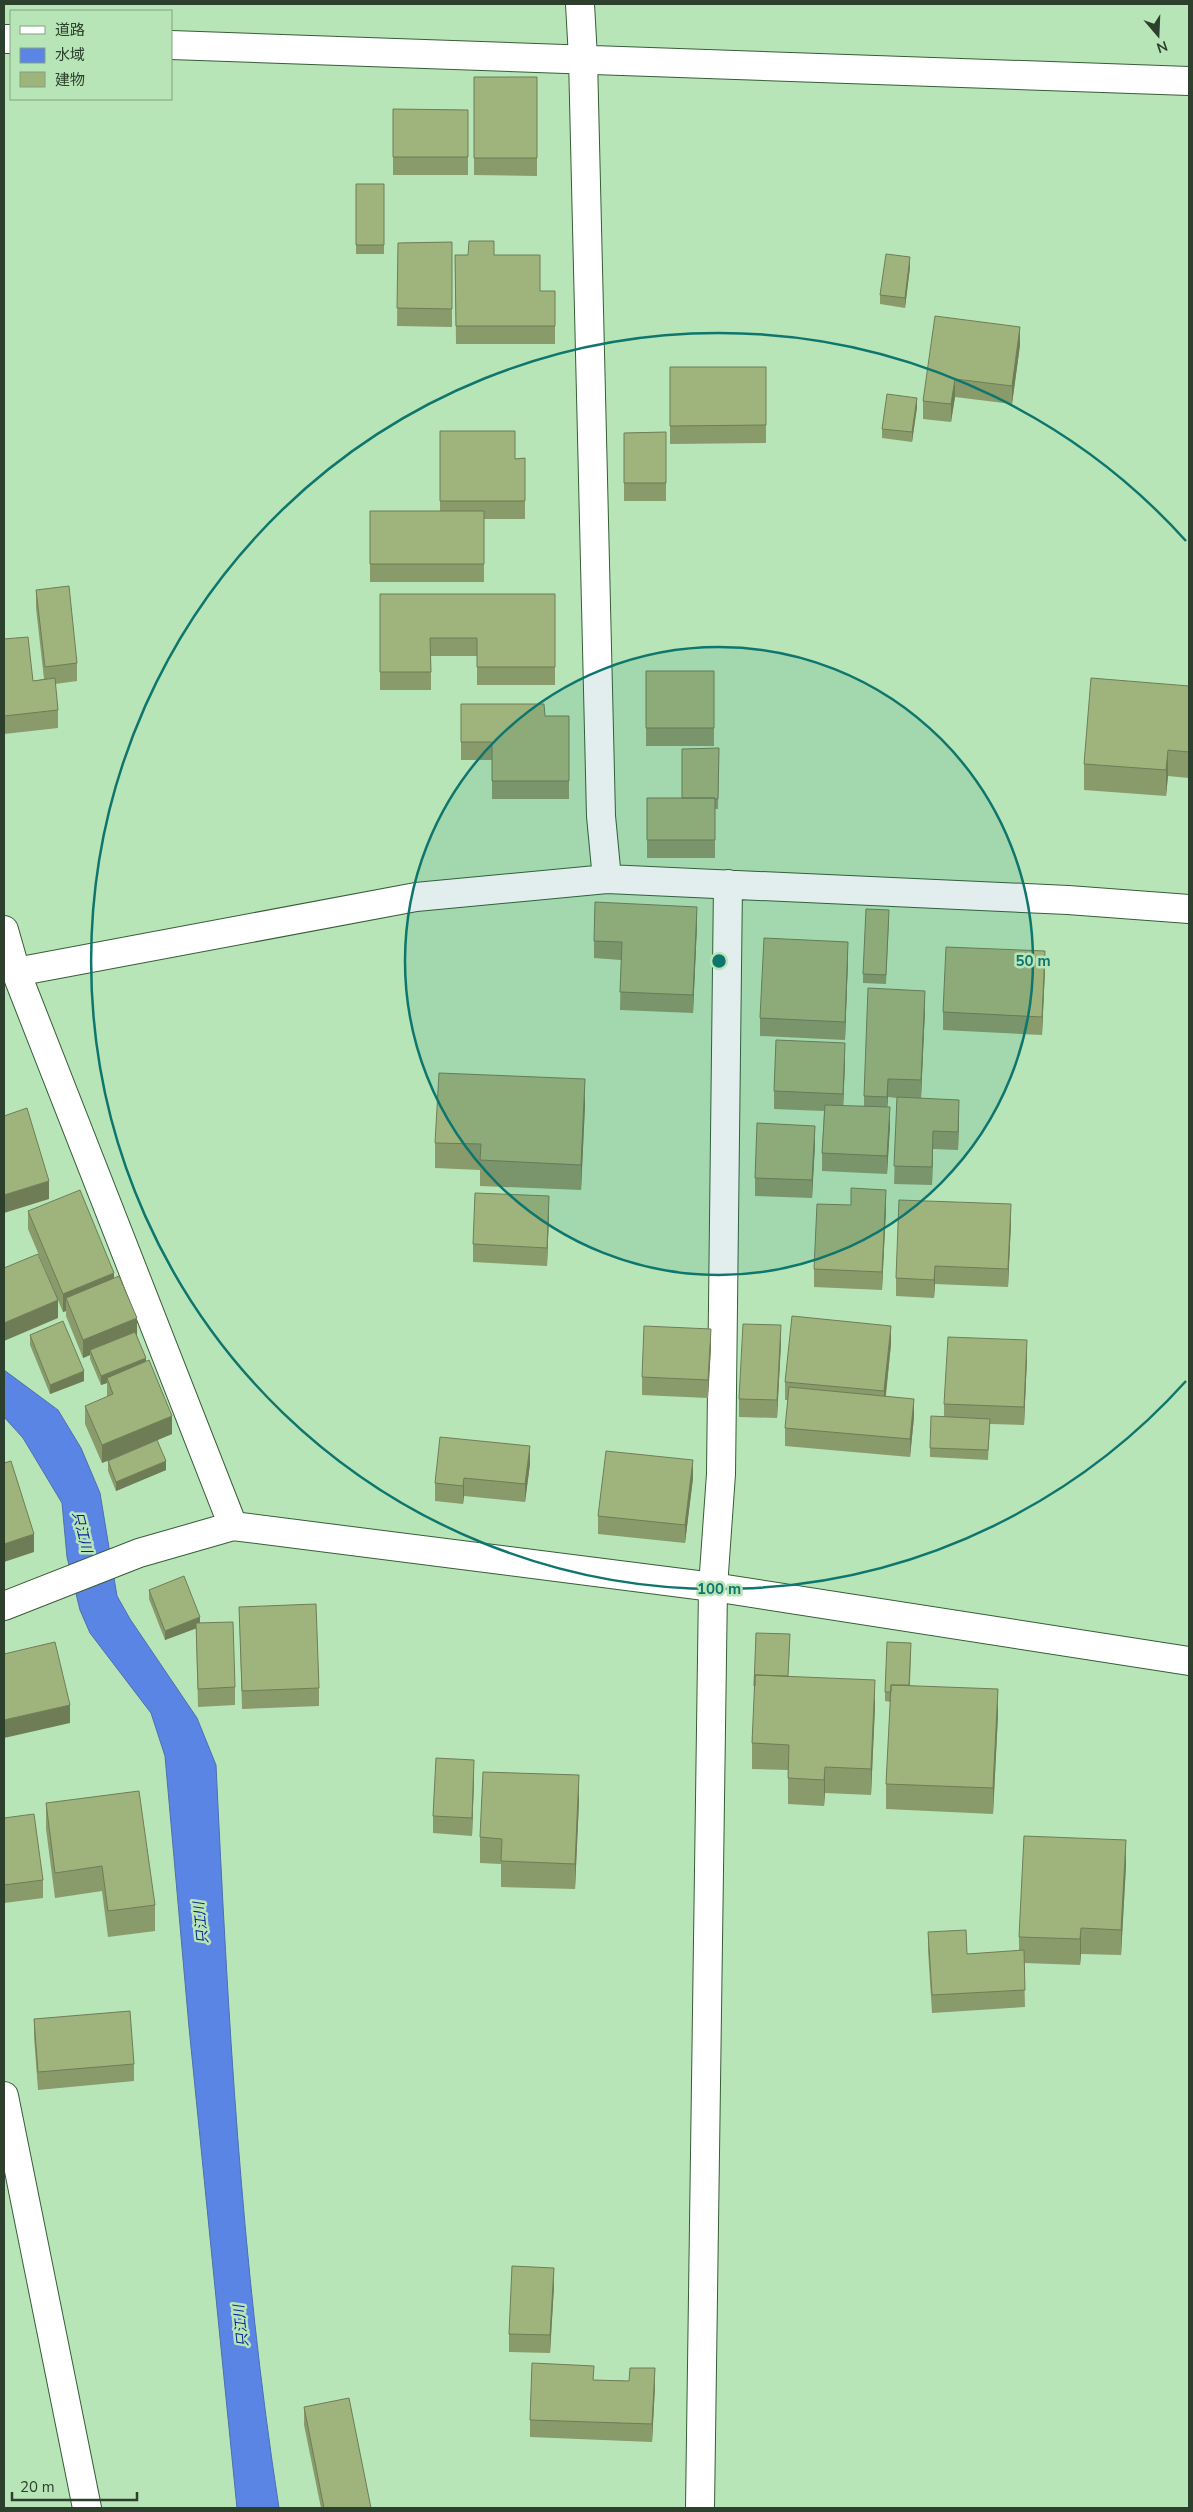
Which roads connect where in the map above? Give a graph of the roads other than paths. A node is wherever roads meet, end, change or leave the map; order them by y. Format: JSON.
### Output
{"nodes":[{"id":1,"x":580,"y":4,"type":"edge"},
{"id":2,"x":172,"y":45,"type":"edge"},
{"id":3,"x":583,"y":58,"type":"junction"},
{"id":4,"x":1189,"y":81,"type":"edge"},
{"id":5,"x":607,"y":879,"type":"junction"},
{"id":6,"x":728,"y":884,"type":"junction"},
{"id":7,"x":1189,"y":909,"type":"edge"},
{"id":8,"x":4,"y":930,"type":"edge"},
{"id":9,"x":16,"y":972,"type":"junction"},
{"id":10,"x":233,"y":1526,"type":"junction"},
{"id":11,"x":713,"y":1587,"type":"junction"},
{"id":12,"x":4,"y":1606,"type":"edge"},
{"id":13,"x":1189,"y":1661,"type":"edge"},
{"id":14,"x":4,"y":2096,"type":"edge"},
{"id":15,"x":87,"y":2508,"type":"edge"},
{"id":16,"x":700,"y":2508,"type":"edge"}],
"edges":[{"from":1,"to":3,"type":"street"},
{"from":2,"to":3,"type":"street"},
{"from":3,"to":4,"type":"street"},
{"from":3,"to":5,"type":"street"},
{"from":5,"to":6,"type":"street"},
{"from":5,"to":9,"type":"street"},
{"from":6,"to":7,"type":"street"},
{"from":6,"to":11,"type":"street"},
{"from":8,"to":9,"type":"street"},
{"from":9,"to":10,"type":"street"},
{"from":10,"to":11,"type":"street"},
{"from":10,"to":12,"type":"street"},
{"from":11,"to":13,"type":"street"},
{"from":11,"to":16,"type":"street"},
{"from":14,"to":15,"type":"street"}]}
